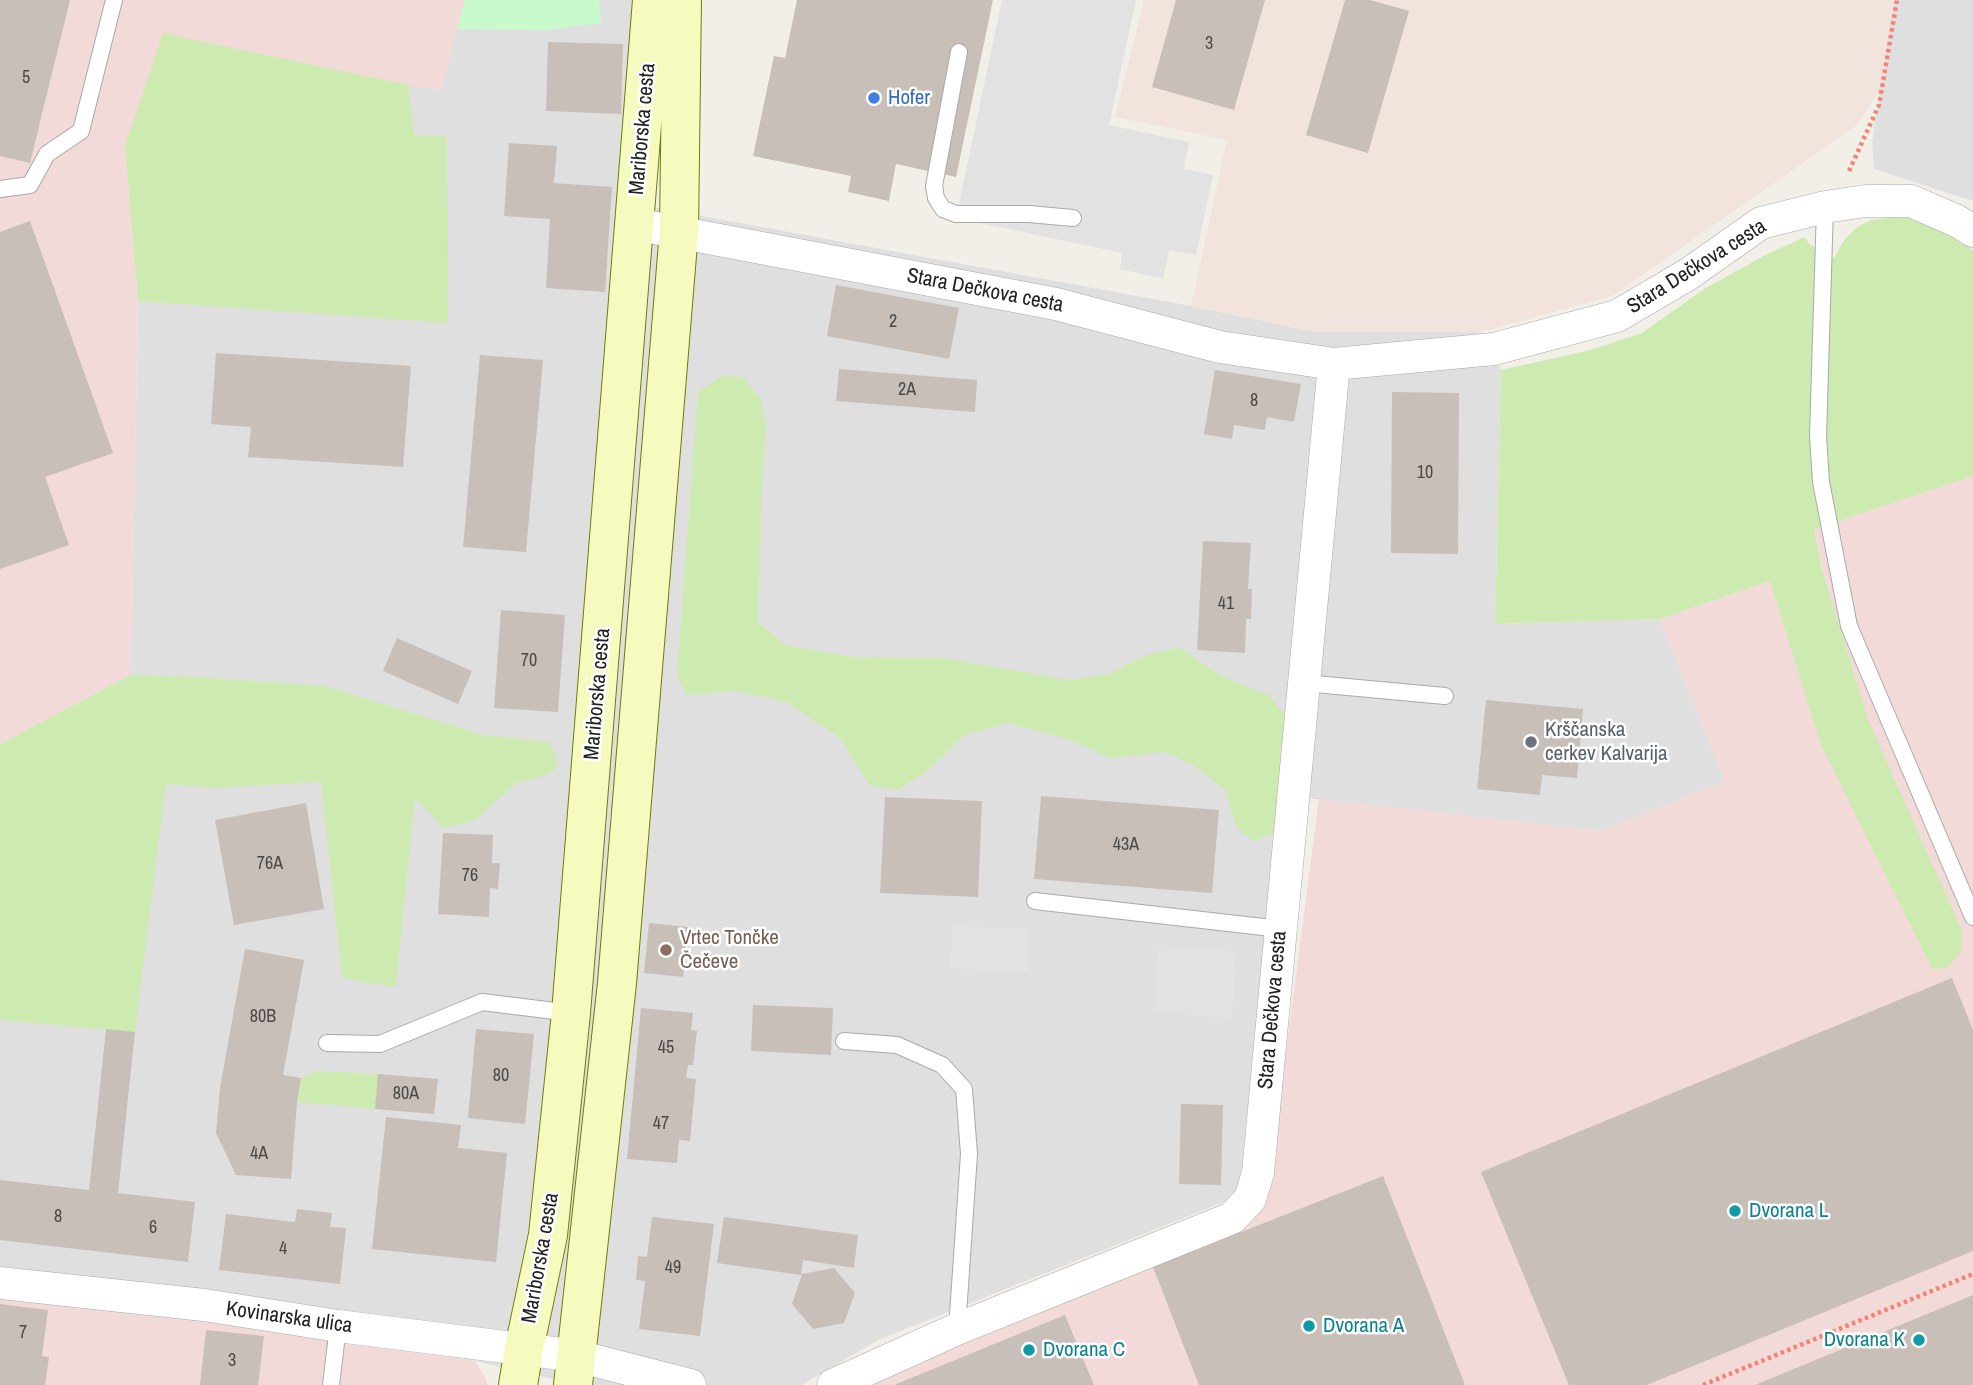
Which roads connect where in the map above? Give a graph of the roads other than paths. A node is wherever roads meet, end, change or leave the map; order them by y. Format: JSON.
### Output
{"nodes":[{"id":1,"x":114,"y":0,"type":"edge"},
{"id":2,"x":652,"y":0,"type":"edge"},
{"id":3,"x":682,"y":0,"type":"edge"},
{"id":4,"x":959,"y":52,"type":"dead end"},
{"id":5,"x":0,"y":189,"type":"edge"},
{"id":6,"x":1829,"y":207,"type":"junction"},
{"id":7,"x":1073,"y":218,"type":"dead end"},
{"id":8,"x":635,"y":224,"type":"junction"},
{"id":9,"x":679,"y":231,"type":"junction"},
{"id":10,"x":1973,"y":231,"type":"edge"},
{"id":11,"x":1334,"y":364,"type":"junction"},
{"id":12,"x":1304,"y":684,"type":"junction"},
{"id":13,"x":1445,"y":696,"type":"dead end"},
{"id":14,"x":1035,"y":901,"type":"dead end"},
{"id":15,"x":1973,"y":917,"type":"edge"},
{"id":16,"x":1281,"y":929,"type":"junction"},
{"id":17,"x":571,"y":1013,"type":"junction"},
{"id":18,"x":844,"y":1041,"type":"dead end"},
{"id":19,"x":327,"y":1042,"type":"dead end"},
{"id":20,"x":0,"y":1283,"type":"edge"},
{"id":21,"x":338,"y":1326,"type":"junction"},
{"id":22,"x":957,"y":1329,"type":"junction"},
{"id":23,"x":521,"y":1367,"type":"edge"},
{"id":24,"x":575,"y":1370,"type":"edge"},
{"id":25,"x":331,"y":1385,"type":"edge"},
{"id":26,"x":690,"y":1385,"type":"edge"},
{"id":27,"x":834,"y":1385,"type":"edge"}],
"edges":[{"from":1,"to":5,"type":"lane"},
{"from":2,"to":8,"type":"main road","name":"Mariborska cesta"},
{"from":3,"to":9,"type":"main road","name":"Mariborska cesta"},
{"from":4,"to":7,"type":"lane"},
{"from":6,"to":10,"type":"street","name":"Stara Dečkova cesta"},
{"from":6,"to":11,"type":"street","name":"Stara Dečkova cesta"},
{"from":6,"to":15,"type":"lane"},
{"from":8,"to":9,"type":"street","name":"Stara Dečkova cesta"},
{"from":8,"to":17,"type":"main road","name":"Mariborska cesta"},
{"from":9,"to":11,"type":"street","name":"Stara Dečkova cesta"},
{"from":9,"to":24,"type":"main road","name":"Mariborska cesta"},
{"from":11,"to":12,"type":"street","name":"Stara Dečkova cesta"},
{"from":12,"to":13,"type":"lane"},
{"from":12,"to":16,"type":"street","name":"Stara Dečkova cesta"},
{"from":14,"to":16,"type":"lane"},
{"from":16,"to":22,"type":"street","name":"Stara Dečkova cesta"},
{"from":17,"to":19,"type":"lane"},
{"from":17,"to":23,"type":"main road","name":"Mariborska cesta"},
{"from":18,"to":22,"type":"lane"},
{"from":20,"to":21,"type":"street","name":"Kovinarska ulica"},
{"from":21,"to":23,"type":"street","name":"Kovinarska ulica"},
{"from":21,"to":25,"type":"lane"},
{"from":22,"to":27,"type":"street","name":"Stara Dečkova cesta"},
{"from":23,"to":24,"type":"street","name":"Kovinarska ulica"},
{"from":24,"to":26,"type":"street"}]}
